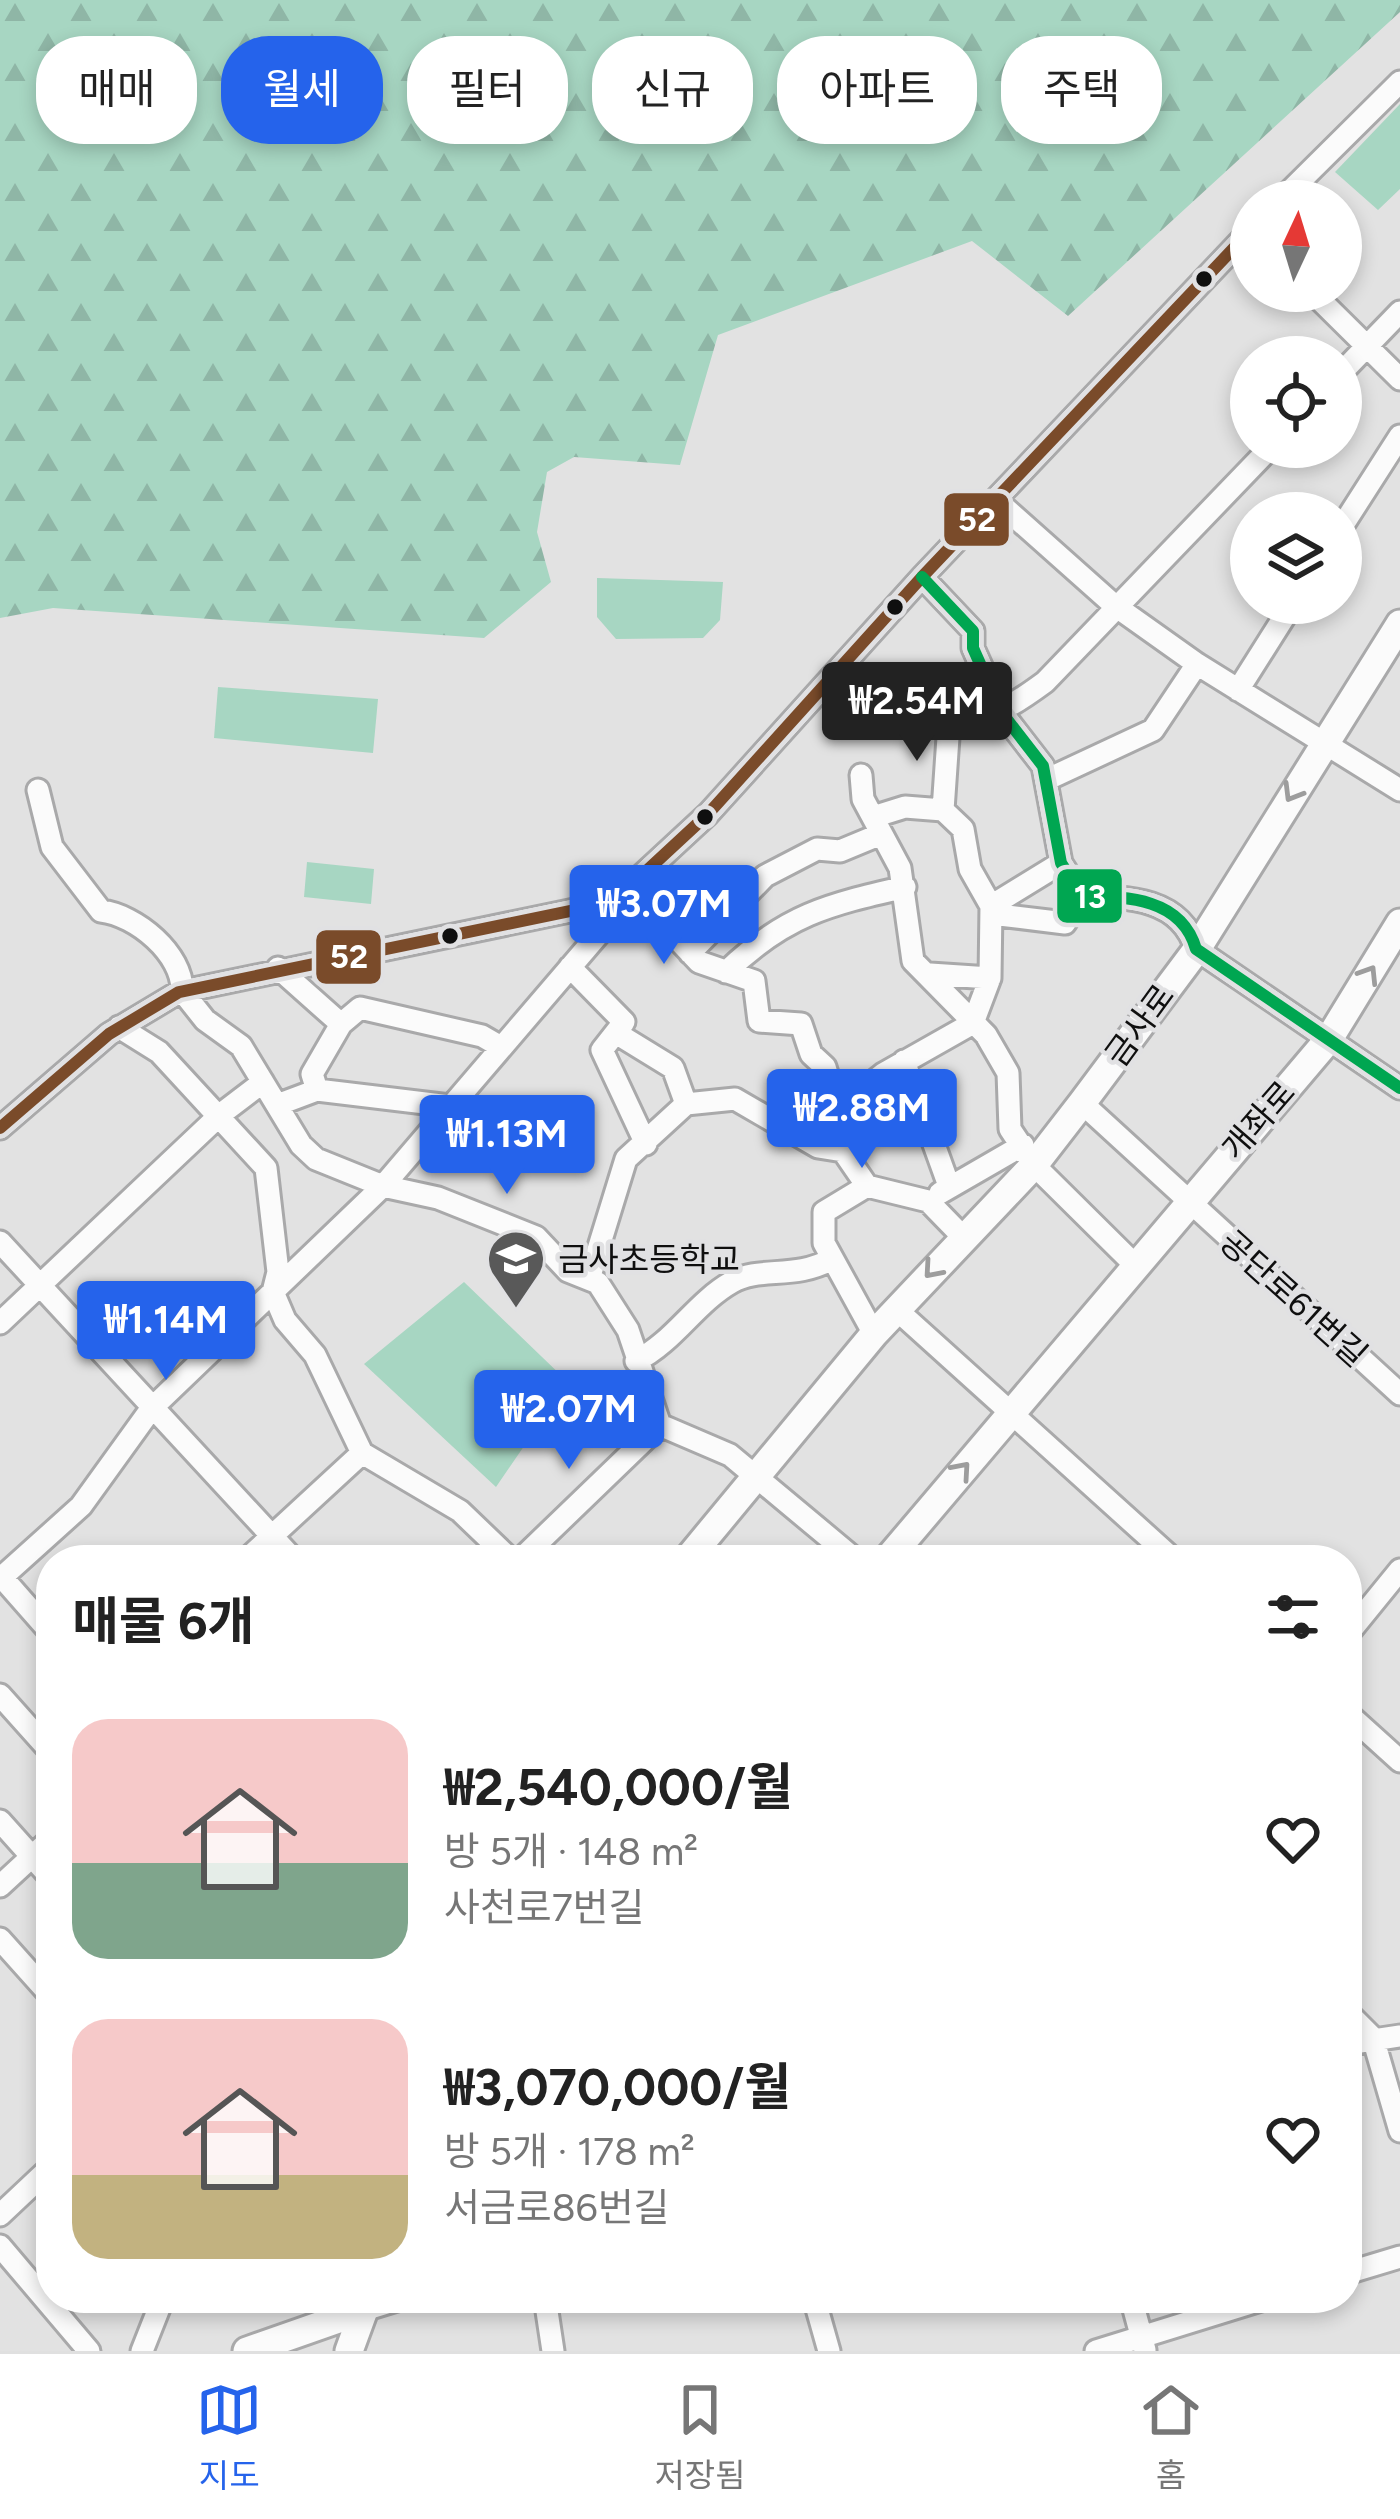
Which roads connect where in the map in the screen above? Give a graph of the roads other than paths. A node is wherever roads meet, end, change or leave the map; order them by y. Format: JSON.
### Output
{"nodes":[{"id":1,"x":1400,"y":82,"type":"edge"},
{"id":2,"x":1301,"y":180,"type":"edge"},
{"id":3,"x":1230,"y":253,"type":"edge"},
{"id":4,"x":1332,"y":312,"type":"edge"},
{"id":5,"x":1400,"y":312,"type":"edge"},
{"id":6,"x":1366,"y":345,"type":"junction"},
{"id":7,"x":1362,"y":349,"type":"edge"},
{"id":8,"x":1400,"y":379,"type":"edge"},
{"id":9,"x":1400,"y":436,"type":"edge"},
{"id":10,"x":1249,"y":468,"type":"edge"},
{"id":11,"x":1362,"y":495,"type":"edge"},
{"id":12,"x":996,"y":500,"type":"junction"},
{"id":13,"x":922,"y":577,"type":"junction"},
{"id":14,"x":1114,"y":605,"type":"junction"},
{"id":15,"x":1280,"y":624,"type":"edge"},
{"id":16,"x":1400,"y":624,"type":"edge"},
{"id":17,"x":1197,"y":664,"type":"junction"},
{"id":18,"x":838,"y":670,"type":"junction"},
{"id":19,"x":1238,"y":690,"type":"junction"},
{"id":20,"x":1003,"y":713,"type":"junction"},
{"id":21,"x":949,"y":723,"type":"junction"},
{"id":22,"x":1324,"y":741,"type":"junction"},
{"id":23,"x":861,"y":775,"type":"dead end"},
{"id":24,"x":1048,"y":779,"type":"junction"},
{"id":25,"x":38,"y":790,"type":"dead end"},
{"id":26,"x":1400,"y":790,"type":"edge"},
{"id":27,"x":943,"y":809,"type":"junction"},
{"id":28,"x":877,"y":826,"type":"junction"},
{"id":29,"x":1061,"y":862,"type":"junction"},
{"id":30,"x":905,"y":887,"type":"junction"},
{"id":31,"x":622,"y":896,"type":"junction"},
{"id":32,"x":1082,"y":896,"type":"junction"},
{"id":33,"x":991,"y":910,"type":"junction"},
{"id":34,"x":1400,"y":923,"type":"edge"},
{"id":35,"x":1196,"y":950,"type":"junction"},
{"id":36,"x":690,"y":953,"type":"junction"},
{"id":37,"x":570,"y":967,"type":"junction"},
{"id":38,"x":278,"y":968,"type":"junction"},
{"id":39,"x":725,"y":972,"type":"junction"},
{"id":40,"x":930,"y":974,"type":"junction"},
{"id":41,"x":990,"y":978,"type":"junction"},
{"id":42,"x":182,"y":992,"type":"junction"},
{"id":43,"x":973,"y":1023,"type":"junction"},
{"id":44,"x":341,"y":1024,"type":"junction"},
{"id":45,"x":119,"y":1027,"type":"junction"},
{"id":46,"x":620,"y":1028,"type":"junction"},
{"id":47,"x":1329,"y":1039,"type":"junction"},
{"id":48,"x":501,"y":1048,"type":"junction"},
{"id":49,"x":904,"y":1061,"type":"junction"},
{"id":50,"x":262,"y":1082,"type":"junction"},
{"id":51,"x":1400,"y":1088,"type":"edge"},
{"id":52,"x":316,"y":1090,"type":"junction"},
{"id":53,"x":1082,"y":1103,"type":"junction"},
{"id":54,"x":686,"y":1104,"type":"junction"},
{"id":55,"x":277,"y":1105,"type":"junction"},
{"id":56,"x":450,"y":1106,"type":"junction"},
{"id":57,"x":838,"y":1110,"type":"junction"},
{"id":58,"x":221,"y":1114,"type":"junction"},
{"id":59,"x":0,"y":1128,"type":"edge"},
{"id":60,"x":646,"y":1144,"type":"junction"},
{"id":61,"x":843,"y":1150,"type":"junction"},
{"id":62,"x":1028,"y":1155,"type":"junction"},
{"id":63,"x":383,"y":1186,"type":"junction"},
{"id":64,"x":867,"y":1186,"type":"junction"},
{"id":65,"x":950,"y":1186,"type":"junction"},
{"id":66,"x":928,"y":1201,"type":"junction"},
{"id":67,"x":1187,"y":1202,"type":"junction"},
{"id":68,"x":962,"y":1236,"type":"junction"},
{"id":69,"x":0,"y":1242,"type":"edge"},
{"id":70,"x":832,"y":1259,"type":"junction"},
{"id":71,"x":1135,"y":1265,"type":"junction"},
{"id":72,"x":589,"y":1279,"type":"junction"},
{"id":73,"x":41,"y":1286,"type":"junction"},
{"id":74,"x":273,"y":1292,"type":"junction"},
{"id":75,"x":897,"y":1310,"type":"junction"},
{"id":76,"x":0,"y":1323,"type":"edge"},
{"id":77,"x":874,"y":1334,"type":"junction"},
{"id":78,"x":637,"y":1361,"type":"junction"},
{"id":79,"x":1400,"y":1394,"type":"edge"},
{"id":80,"x":151,"y":1409,"type":"junction"},
{"id":81,"x":1010,"y":1415,"type":"junction"},
{"id":82,"x":660,"y":1425,"type":"junction"},
{"id":83,"x":362,"y":1453,"type":"junction"},
{"id":84,"x":758,"y":1476,"type":"junction"},
{"id":85,"x":273,"y":1537,"type":"junction"},
{"id":86,"x":37,"y":1545,"type":"edge"},
{"id":87,"x":264,"y":1545,"type":"edge"},
{"id":88,"x":280,"y":1545,"type":"edge"},
{"id":89,"x":498,"y":1545,"type":"edge"},
{"id":90,"x":531,"y":1545,"type":"edge"},
{"id":91,"x":700,"y":1545,"type":"edge"},
{"id":92,"x":838,"y":1545,"type":"edge"},
{"id":93,"x":900,"y":1545,"type":"edge"},
{"id":94,"x":1157,"y":1545,"type":"edge"},
{"id":95,"x":36,"y":1546,"type":"edge"},
{"id":96,"x":1400,"y":1570,"type":"edge"},
{"id":97,"x":1,"y":1577,"type":"edge"},
{"id":98,"x":36,"y":1616,"type":"edge"},
{"id":99,"x":1362,"y":1617,"type":"edge"},
{"id":100,"x":0,"y":1695,"type":"edge"},
{"id":101,"x":1362,"y":1727,"type":"edge"},
{"id":102,"x":36,"y":1735,"type":"edge"},
{"id":103,"x":1400,"y":1761,"type":"edge"},
{"id":104,"x":0,"y":1821,"type":"edge"},
{"id":105,"x":36,"y":1853,"type":"edge"},
{"id":106,"x":32,"y":1857,"type":"junction"},
{"id":107,"x":36,"y":1861,"type":"edge"},
{"id":108,"x":0,"y":1886,"type":"edge"},
{"id":109,"x":0,"y":1939,"type":"edge"},
{"id":110,"x":36,"y":1979,"type":"edge"},
{"id":111,"x":1362,"y":2027,"type":"edge"},
{"id":112,"x":1400,"y":2036,"type":"edge"},
{"id":113,"x":1373,"y":2038,"type":"junction"},
{"id":114,"x":1362,"y":2041,"type":"edge"},
{"id":115,"x":1400,"y":2132,"type":"edge"},
{"id":116,"x":36,"y":2181,"type":"edge"},
{"id":117,"x":0,"y":2215,"type":"edge"},
{"id":118,"x":0,"y":2246,"type":"edge"},
{"id":119,"x":1400,"y":2257,"type":"edge"},
{"id":120,"x":1362,"y":2268,"type":"edge"},
{"id":121,"x":36,"y":2288,"type":"edge"},
{"id":122,"x":57,"y":2313,"type":"edge"},
{"id":123,"x":157,"y":2313,"type":"edge"},
{"id":124,"x":343,"y":2313,"type":"edge"},
{"id":125,"x":363,"y":2313,"type":"edge"},
{"id":126,"x":548,"y":2313,"type":"edge"},
{"id":127,"x":818,"y":2313,"type":"edge"},
{"id":128,"x":1135,"y":2313,"type":"edge"},
{"id":129,"x":1227,"y":2313,"type":"edge"},
{"id":130,"x":1143,"y":2344,"type":"edge"},
{"id":131,"x":89,"y":2351,"type":"edge"},
{"id":132,"x":142,"y":2351,"type":"edge"},
{"id":133,"x":247,"y":2351,"type":"edge"},
{"id":134,"x":349,"y":2351,"type":"edge"},
{"id":135,"x":554,"y":2351,"type":"edge"},
{"id":136,"x":829,"y":2351,"type":"edge"},
{"id":137,"x":1096,"y":2351,"type":"edge"}],
"edges":[{"from":1,"to":2,"type":"street"},
{"from":3,"to":12,"type":"street"},
{"from":4,"to":6,"type":"street"},
{"from":5,"to":6,"type":"street"},
{"from":6,"to":7,"type":"street"},
{"from":6,"to":8,"type":"street"},
{"from":9,"to":11,"type":"street"},
{"from":10,"to":14,"type":"street"},
{"from":12,"to":13,"type":"street"},
{"from":12,"to":14,"type":"street"},
{"from":13,"to":18,"type":"street"},
{"from":13,"to":20,"type":"street"},
{"from":14,"to":17,"type":"street"},
{"from":14,"to":20,"type":"street"},
{"from":15,"to":19,"type":"street"},
{"from":16,"to":22,"type":"main road","name":"금사로"},
{"from":17,"to":19,"type":"street"},
{"from":17,"to":24,"type":"street"},
{"from":18,"to":21,"type":"street"},
{"from":18,"to":31,"type":"street"},
{"from":19,"to":22,"type":"street"},
{"from":20,"to":21,"type":"street"},
{"from":20,"to":24,"type":"street"},
{"from":21,"to":27,"type":"street"},
{"from":22,"to":26,"type":"street"},
{"from":22,"to":35,"type":"main road","name":"금사로","one_way":true},
{"from":23,"to":28,"type":"street"},
{"from":24,"to":29,"type":"street"},
{"from":25,"to":42,"type":"street"},
{"from":27,"to":28,"type":"street"},
{"from":27,"to":33,"type":"street"},
{"from":28,"to":30,"type":"street"},
{"from":28,"to":36,"type":"street"},
{"from":29,"to":32,"type":"street"},
{"from":29,"to":33,"type":"street"},
{"from":30,"to":39,"type":"street"},
{"from":30,"to":40,"type":"street"},
{"from":31,"to":36,"type":"street"},
{"from":31,"to":37,"type":"street"},
{"from":31,"to":38,"type":"street"},
{"from":32,"to":33,"type":"street"},
{"from":32,"to":35,"type":"street"},
{"from":33,"to":41,"type":"street"},
{"from":47,"to":34,"type":"main road","name":"개좌로","one_way":true},
{"from":35,"to":47,"type":"street"},
{"from":35,"to":53,"type":"main road","name":"금사로"},
{"from":36,"to":39,"type":"street"},
{"from":37,"to":46,"type":"street"},
{"from":37,"to":48,"type":"street"},
{"from":38,"to":42,"type":"street"},
{"from":38,"to":44,"type":"street"},
{"from":39,"to":57,"type":"street"},
{"from":40,"to":41,"type":"street"},
{"from":40,"to":43,"type":"street"},
{"from":41,"to":43,"type":"street"},
{"from":42,"to":45,"type":"street"},
{"from":42,"to":50,"type":"street"},
{"from":43,"to":49,"type":"street"},
{"from":43,"to":62,"type":"street"},
{"from":44,"to":48,"type":"street"},
{"from":44,"to":52,"type":"street"},
{"from":45,"to":58,"type":"street"},
{"from":45,"to":59,"type":"street"},
{"from":46,"to":54,"type":"street"},
{"from":46,"to":60,"type":"street"},
{"from":47,"to":51,"type":"street"},
{"from":47,"to":67,"type":"main road","name":"개좌로"},
{"from":48,"to":56,"type":"street"},
{"from":49,"to":57,"type":"street"},
{"from":49,"to":65,"type":"street"},
{"from":50,"to":55,"type":"street"},
{"from":50,"to":58,"type":"street"},
{"from":52,"to":55,"type":"street"},
{"from":52,"to":56,"type":"street"},
{"from":53,"to":62,"type":"main road","name":"금사로"},
{"from":53,"to":67,"type":"street"},
{"from":54,"to":60,"type":"street"},
{"from":54,"to":61,"type":"street"},
{"from":55,"to":63,"type":"street"},
{"from":56,"to":63,"type":"street"},
{"from":57,"to":61,"type":"street"},
{"from":58,"to":73,"type":"street"},
{"from":58,"to":74,"type":"street"},
{"from":60,"to":72,"type":"street"},
{"from":61,"to":64,"type":"street"},
{"from":62,"to":65,"type":"street"},
{"from":62,"to":68,"type":"main road","name":"금사로"},
{"from":62,"to":71,"type":"street"},
{"from":63,"to":72,"type":"street"},
{"from":63,"to":74,"type":"street"},
{"from":64,"to":66,"type":"street"},
{"from":64,"to":70,"type":"street"},
{"from":65,"to":66,"type":"street"},
{"from":66,"to":68,"type":"street"},
{"from":67,"to":71,"type":"main road","name":"개좌로"},
{"from":67,"to":79,"type":"street","name":"공단로61번길"},
{"from":68,"to":75,"type":"main road","name":"금사로","one_way":true},
{"from":69,"to":73,"type":"street"},
{"from":70,"to":77,"type":"street"},
{"from":70,"to":78,"type":"street"},
{"from":71,"to":81,"type":"main road","name":"개좌로"},
{"from":72,"to":78,"type":"street"},
{"from":73,"to":76,"type":"street"},
{"from":73,"to":80,"type":"street"},
{"from":74,"to":80,"type":"street"},
{"from":74,"to":83,"type":"street"},
{"from":75,"to":77,"type":"main road","name":"금사로"},
{"from":75,"to":81,"type":"street"},
{"from":77,"to":84,"type":"main road","name":"금사로"},
{"from":78,"to":82,"type":"street"},
{"from":80,"to":85,"type":"street"},
{"from":80,"to":86,"type":"street"},
{"from":93,"to":81,"type":"main road","name":"개좌로","one_way":true},
{"from":81,"to":94,"type":"street"},
{"from":82,"to":84,"type":"street"},
{"from":82,"to":90,"type":"street"},
{"from":83,"to":85,"type":"street"},
{"from":83,"to":89,"type":"street"},
{"from":84,"to":91,"type":"main road","name":"금사로"},
{"from":84,"to":92,"type":"street"},
{"from":85,"to":87,"type":"street"},
{"from":85,"to":88,"type":"street"},
{"from":95,"to":97,"type":"street"},
{"from":96,"to":99,"type":"street"},
{"from":97,"to":98,"type":"street"},
{"from":100,"to":102,"type":"street"},
{"from":101,"to":103,"type":"street"},
{"from":104,"to":106,"type":"street"},
{"from":105,"to":106,"type":"street"},
{"from":106,"to":107,"type":"street"},
{"from":106,"to":108,"type":"street"},
{"from":109,"to":110,"type":"street"},
{"from":111,"to":113,"type":"street"},
{"from":112,"to":113,"type":"street"},
{"from":113,"to":114,"type":"street"},
{"from":113,"to":115,"type":"street"},
{"from":116,"to":117,"type":"street"},
{"from":118,"to":121,"type":"street"},
{"from":119,"to":120,"type":"street"},
{"from":122,"to":131,"type":"street"},
{"from":123,"to":132,"type":"street"},
{"from":124,"to":133,"type":"main road"},
{"from":125,"to":134,"type":"main road"},
{"from":126,"to":135,"type":"street"},
{"from":127,"to":136,"type":"street"},
{"from":128,"to":130,"type":"street"},
{"from":129,"to":130,"type":"street"},
{"from":130,"to":137,"type":"street"}]}
